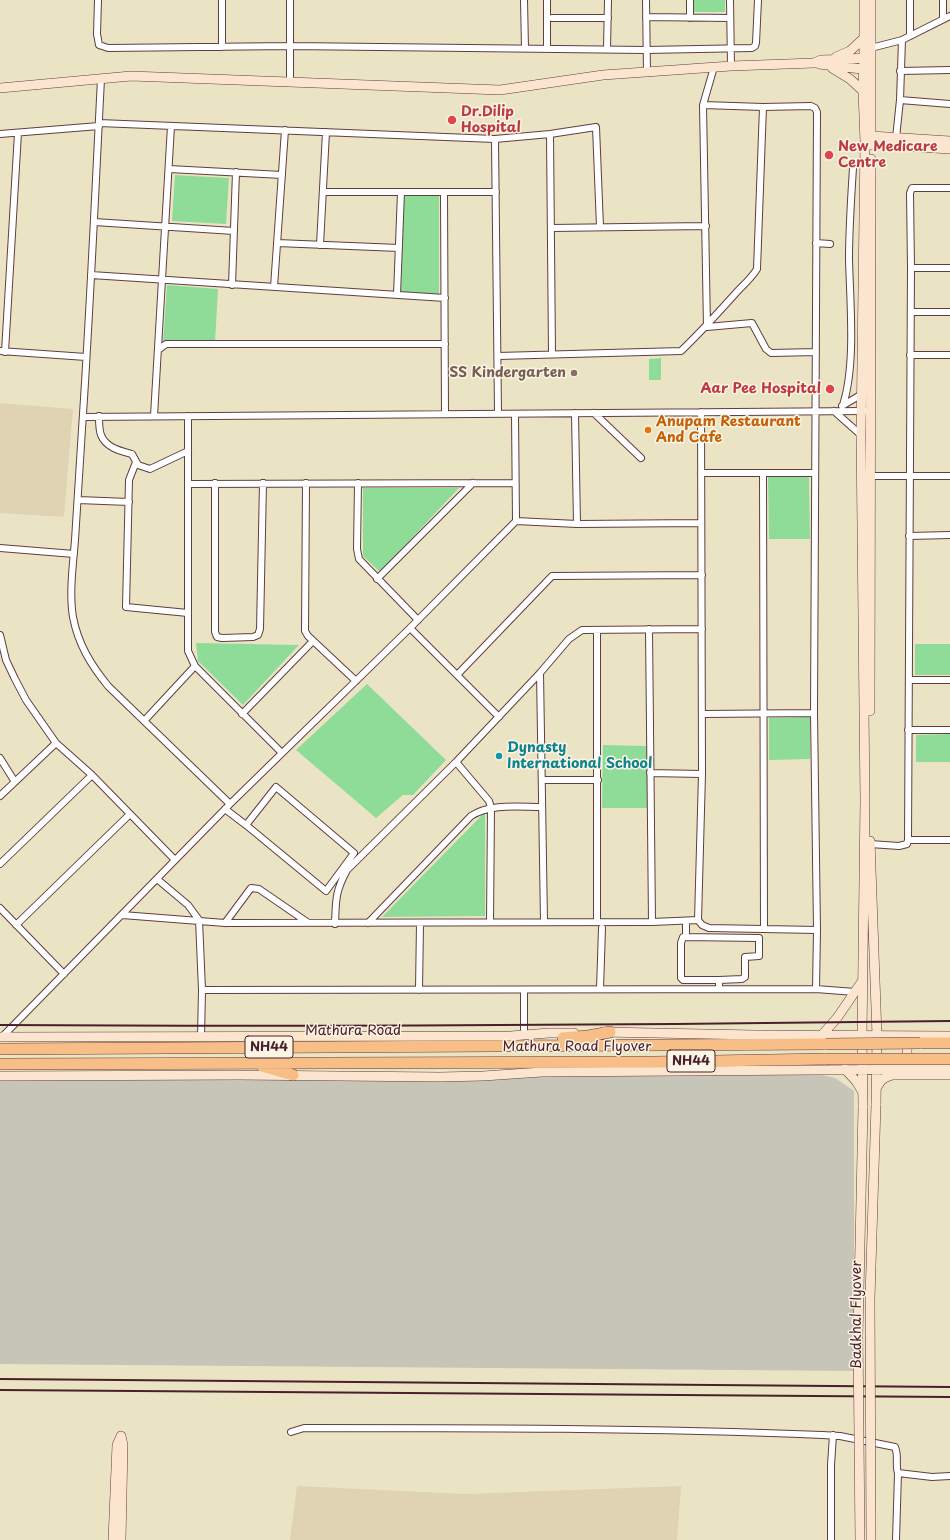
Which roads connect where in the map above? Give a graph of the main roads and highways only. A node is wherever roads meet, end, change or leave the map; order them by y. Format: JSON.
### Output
{"nodes":[{"id":1,"x":864,"y":0,"type":"edge"},
{"id":2,"x":871,"y":0,"type":"edge"},
{"id":3,"x":864,"y":38,"type":"junction"},
{"id":4,"x":868,"y":59,"type":"junction"},
{"id":5,"x":827,"y":63,"type":"junction"},
{"id":6,"x":867,"y":70,"type":"junction"},
{"id":7,"x":0,"y":88,"type":"edge"},
{"id":8,"x":863,"y":91,"type":"junction"},
{"id":9,"x":869,"y":140,"type":"junction"},
{"id":10,"x":950,"y":141,"type":"edge"},
{"id":11,"x":950,"y":149,"type":"edge"},
{"id":12,"x":866,"y":411,"type":"junction"},
{"id":13,"x":866,"y":476,"type":"junction"},
{"id":14,"x":863,"y":980,"type":"junction"},
{"id":15,"x":610,"y":1032,"type":"junction"},
{"id":16,"x":862,"y":1035,"type":"junction"},
{"id":17,"x":821,"y":1036,"type":"junction"},
{"id":18,"x":837,"y":1036,"type":"junction"},
{"id":19,"x":877,"y":1036,"type":"junction"},
{"id":20,"x":914,"y":1036,"type":"junction"},
{"id":21,"x":950,"y":1036,"type":"edge"},
{"id":22,"x":1,"y":1039,"type":"edge"},
{"id":23,"x":950,"y":1043,"type":"edge"},
{"id":24,"x":503,"y":1045,"type":"junction"},
{"id":25,"x":34,"y":1048,"type":"junction"},
{"id":26,"x":0,"y":1049,"type":"edge"},
{"id":27,"x":950,"y":1059,"type":"edge"},
{"id":28,"x":252,"y":1063,"type":"junction"},
{"id":29,"x":0,"y":1064,"type":"edge"},
{"id":30,"x":841,"y":1069,"type":"junction"},
{"id":31,"x":863,"y":1069,"type":"junction"},
{"id":32,"x":876,"y":1069,"type":"junction"},
{"id":33,"x":917,"y":1069,"type":"junction"},
{"id":34,"x":950,"y":1069,"type":"edge"},
{"id":35,"x":293,"y":1075,"type":"junction"},
{"id":36,"x":950,"y":1075,"type":"edge"},
{"id":37,"x":0,"y":1076,"type":"edge"},
{"id":38,"x":876,"y":1090,"type":"junction"},
{"id":39,"x":863,"y":1092,"type":"junction"},
{"id":40,"x":112,"y":1540,"type":"edge"},
{"id":41,"x":121,"y":1540,"type":"edge"},
{"id":42,"x":860,"y":1540,"type":"edge"},
{"id":43,"x":871,"y":1540,"type":"edge"}],
"edges":[{"from":1,"to":3,"type":"main road"},
{"from":2,"to":4,"type":"main road"},
{"from":3,"to":4,"type":"main road"},
{"from":3,"to":5,"type":"main road"},
{"from":4,"to":5,"type":"main road"},
{"from":4,"to":6,"type":"main road"},
{"from":5,"to":6,"type":"main road"},
{"from":5,"to":7,"type":"main road"},
{"from":5,"to":8,"type":"main road"},
{"from":6,"to":8,"type":"main road"},
{"from":6,"to":9,"type":"main road"},
{"from":8,"to":9,"type":"main road"},
{"from":9,"to":10,"type":"main road"},
{"from":9,"to":11,"type":"main road"},
{"from":9,"to":12,"type":"main road"},
{"from":9,"to":12,"type":"main road"},
{"from":12,"to":13,"type":"main road"},
{"from":12,"to":13,"type":"main road"},
{"from":13,"to":14,"type":"main road","name":"Badkhal Flyover"},
{"from":13,"to":19,"type":"main road","name":"Badkhal Flyover"},
{"from":14,"to":16,"type":"main road","name":"Badkhal Flyover"},
{"from":14,"to":17,"type":"main road"},
{"from":15,"to":17,"type":"main road"},
{"from":15,"to":22,"type":"main road"},
{"from":15,"to":24,"type":"highway"},
{"from":16,"to":18,"type":"main road"},
{"from":16,"to":19,"type":"main road"},
{"from":16,"to":31,"type":"main road","name":"Badkhal Flyover"},
{"from":17,"to":18,"type":"main road"},
{"from":18,"to":30,"type":"main road"},
{"from":19,"to":20,"type":"main road"},
{"from":19,"to":32,"type":"main road","name":"Badkhal Flyover"},
{"from":20,"to":21,"type":"main road"},
{"from":20,"to":33,"type":"main road"},
{"from":22,"to":25,"type":"highway"},
{"from":23,"to":24,"type":"highway","name":"Mathura Road Flyover","number":"NH44","bridge":true},
{"from":24,"to":25,"type":"highway","name":"Mathura Road","number":"NH44"},
{"from":25,"to":26,"type":"highway","number":"NH44"},
{"from":27,"to":28,"type":"highway","name":"Mathura Road Flyover","number":"NH44","bridge":true},
{"from":28,"to":29,"type":"highway","number":"NH44"},
{"from":28,"to":35,"type":"highway"},
{"from":30,"to":31,"type":"main road"},
{"from":30,"to":35,"type":"main road"},
{"from":30,"to":39,"type":"main road"},
{"from":31,"to":32,"type":"main road"},
{"from":31,"to":39,"type":"main road","name":"Badkhal Flyover"},
{"from":32,"to":33,"type":"main road"},
{"from":32,"to":38,"type":"main road","name":"Badkhal Flyover"},
{"from":33,"to":34,"type":"main road"},
{"from":35,"to":37,"type":"main road"},
{"from":36,"to":38,"type":"main road"},
{"from":38,"to":43,"type":"main road","name":"Badkhal Flyover","bridge":true},
{"from":39,"to":42,"type":"main road","name":"Badkhal Flyover","bridge":true},
{"from":40,"to":41,"type":"main road"}]}
